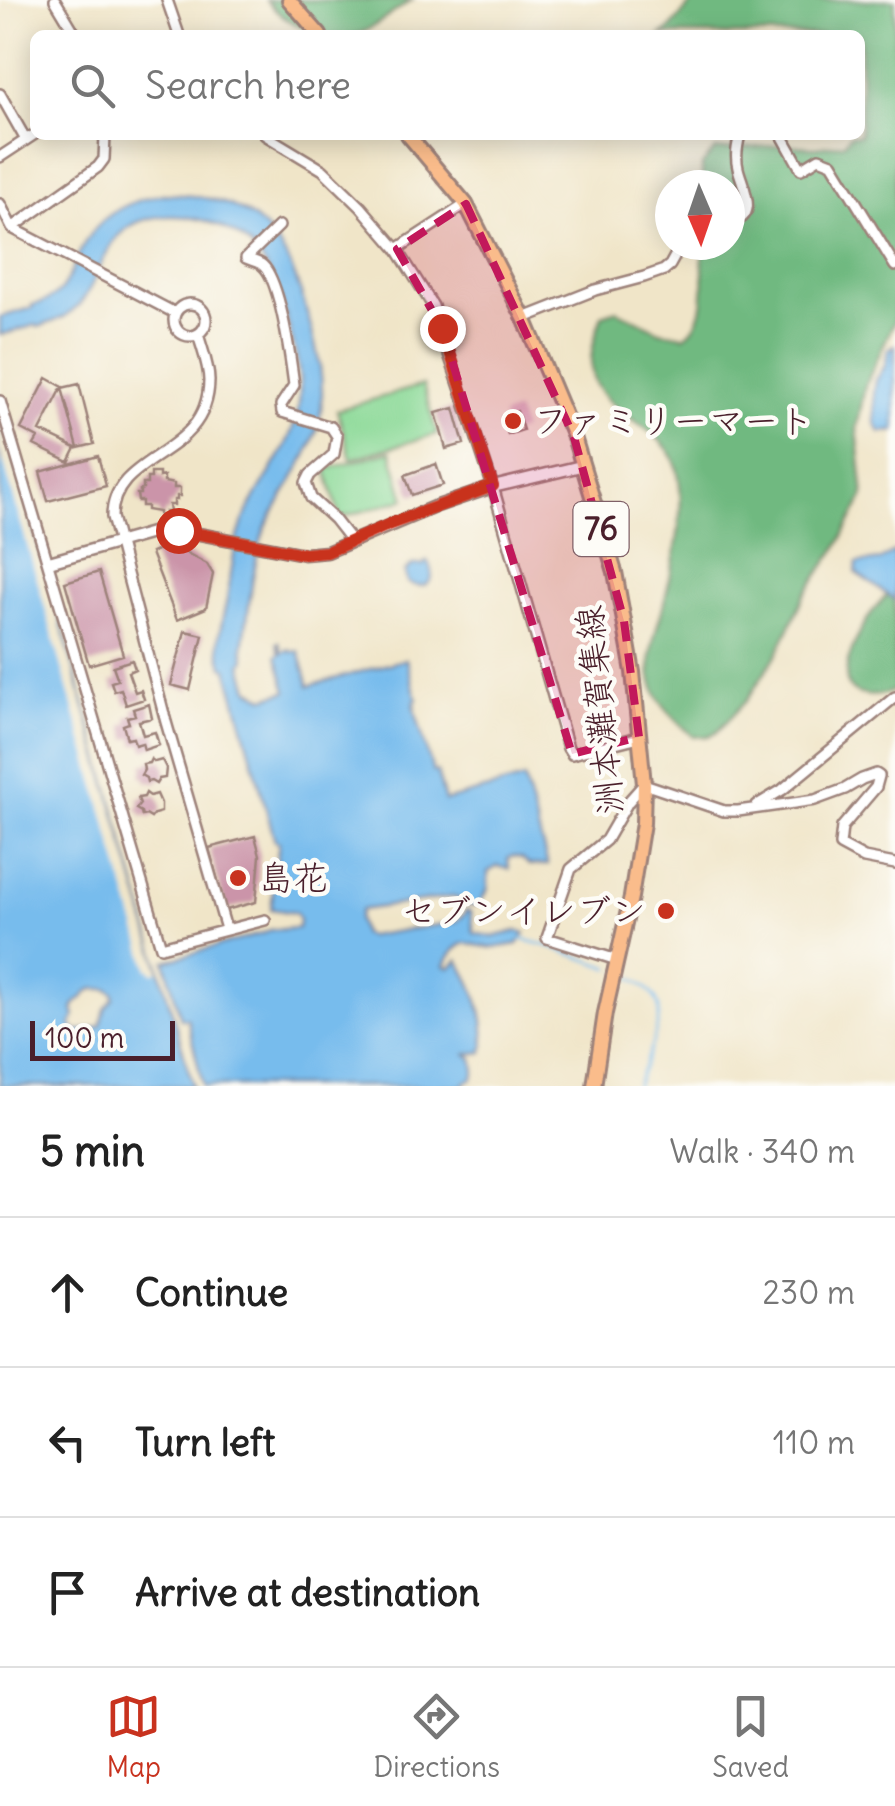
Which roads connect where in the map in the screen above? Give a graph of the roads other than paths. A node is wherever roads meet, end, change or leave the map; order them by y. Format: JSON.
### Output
{"nodes":[{"id":1,"x":55,"y":0,"type":"edge"},
{"id":2,"x":168,"y":0,"type":"edge"},
{"id":3,"x":289,"y":0,"type":"edge"},
{"id":4,"x":73,"y":30,"type":"edge"},
{"id":5,"x":177,"y":30,"type":"edge"},
{"id":6,"x":316,"y":30,"type":"edge"},
{"id":7,"x":0,"y":94,"type":"edge"},
{"id":8,"x":30,"y":137,"type":"edge"},
{"id":9,"x":105,"y":140,"type":"edge"},
{"id":10,"x":274,"y":140,"type":"edge"},
{"id":11,"x":412,"y":140,"type":"edge"},
{"id":12,"x":739,"y":140,"type":"edge"},
{"id":13,"x":785,"y":140,"type":"edge"},
{"id":14,"x":0,"y":157,"type":"edge"},
{"id":15,"x":738,"y":170,"type":"edge"},
{"id":16,"x":0,"y":204,"type":"edge"},
{"id":17,"x":466,"y":204,"type":"junction"},
{"id":18,"x":279,"y":226,"type":"dead end"},
{"id":19,"x":12,"y":228,"type":"junction"},
{"id":20,"x":397,"y":249,"type":"junction"},
{"id":21,"x":672,"y":260,"type":"edge"},
{"id":22,"x":895,"y":266,"type":"edge"},
{"id":23,"x":175,"y":314,"type":"junction"},
{"id":24,"x":524,"y":318,"type":"junction"},
{"id":25,"x":198,"y":334,"type":"junction"},
{"id":26,"x":0,"y":401,"type":"edge"},
{"id":27,"x":582,"y":466,"type":"junction"},
{"id":28,"x":493,"y":486,"type":"junction"},
{"id":29,"x":352,"y":542,"type":"junction"},
{"id":30,"x":118,"y":543,"type":"junction"},
{"id":31,"x":49,"y":562,"type":"junction"},
{"id":32,"x":895,"y":698,"type":"edge"},
{"id":33,"x":639,"y":737,"type":"junction"},
{"id":34,"x":644,"y":784,"type":"junction"},
{"id":35,"x":750,"y":809,"type":"junction"},
{"id":36,"x":895,"y":864,"type":"edge"},
{"id":37,"x":266,"y":920,"type":"dead end"},
{"id":38,"x":226,"y":928,"type":"junction"},
{"id":39,"x":615,"y":967,"type":"junction"},
{"id":40,"x":594,"y":1086,"type":"edge"}],
"edges":[{"from":1,"to":4,"type":"street"},
{"from":2,"to":5,"type":"street"},
{"from":3,"to":6,"type":"main road"},
{"from":7,"to":8,"type":"street"},
{"from":8,"to":14,"type":"street"},
{"from":9,"to":19,"type":"street"},
{"from":10,"to":20,"type":"street"},
{"from":11,"to":17,"type":"main road","name":"洲本灘賀集線","number":"76"},
{"from":12,"to":15,"type":"street"},
{"from":13,"to":22,"type":"street"},
{"from":16,"to":19,"type":"street"},
{"from":17,"to":20,"type":"street"},
{"from":17,"to":24,"type":"main road","name":"洲本灘賀集線","number":"76"},
{"from":18,"to":29,"type":"street"},
{"from":19,"to":23,"type":"street"},
{"from":20,"to":28,"type":"street"},
{"from":21,"to":24,"type":"street"},
{"from":23,"to":25,"type":"street"},
{"from":23,"to":25,"type":"street"},
{"from":24,"to":27,"type":"main road","name":"洲本灘賀集線","number":"76"},
{"from":25,"to":30,"type":"street"},
{"from":26,"to":31,"type":"street"},
{"from":27,"to":28,"type":"street"},
{"from":27,"to":33,"type":"main road","name":"洲本灘賀集線","number":"76"},
{"from":28,"to":29,"type":"street"},
{"from":28,"to":33,"type":"street"},
{"from":29,"to":30,"type":"street"},
{"from":30,"to":31,"type":"street"},
{"from":30,"to":38,"type":"street"},
{"from":31,"to":38,"type":"street"},
{"from":32,"to":35,"type":"street"},
{"from":33,"to":34,"type":"main road","name":"洲本灘賀集線","number":"76"},
{"from":34,"to":35,"type":"street"},
{"from":34,"to":39,"type":"main road","name":"洲本灘賀集線","number":"76"},
{"from":34,"to":39,"type":"street"},
{"from":35,"to":36,"type":"street"},
{"from":37,"to":38,"type":"street"},
{"from":39,"to":40,"type":"main road","name":"洲本灘賀集線","number":"76"}]}
